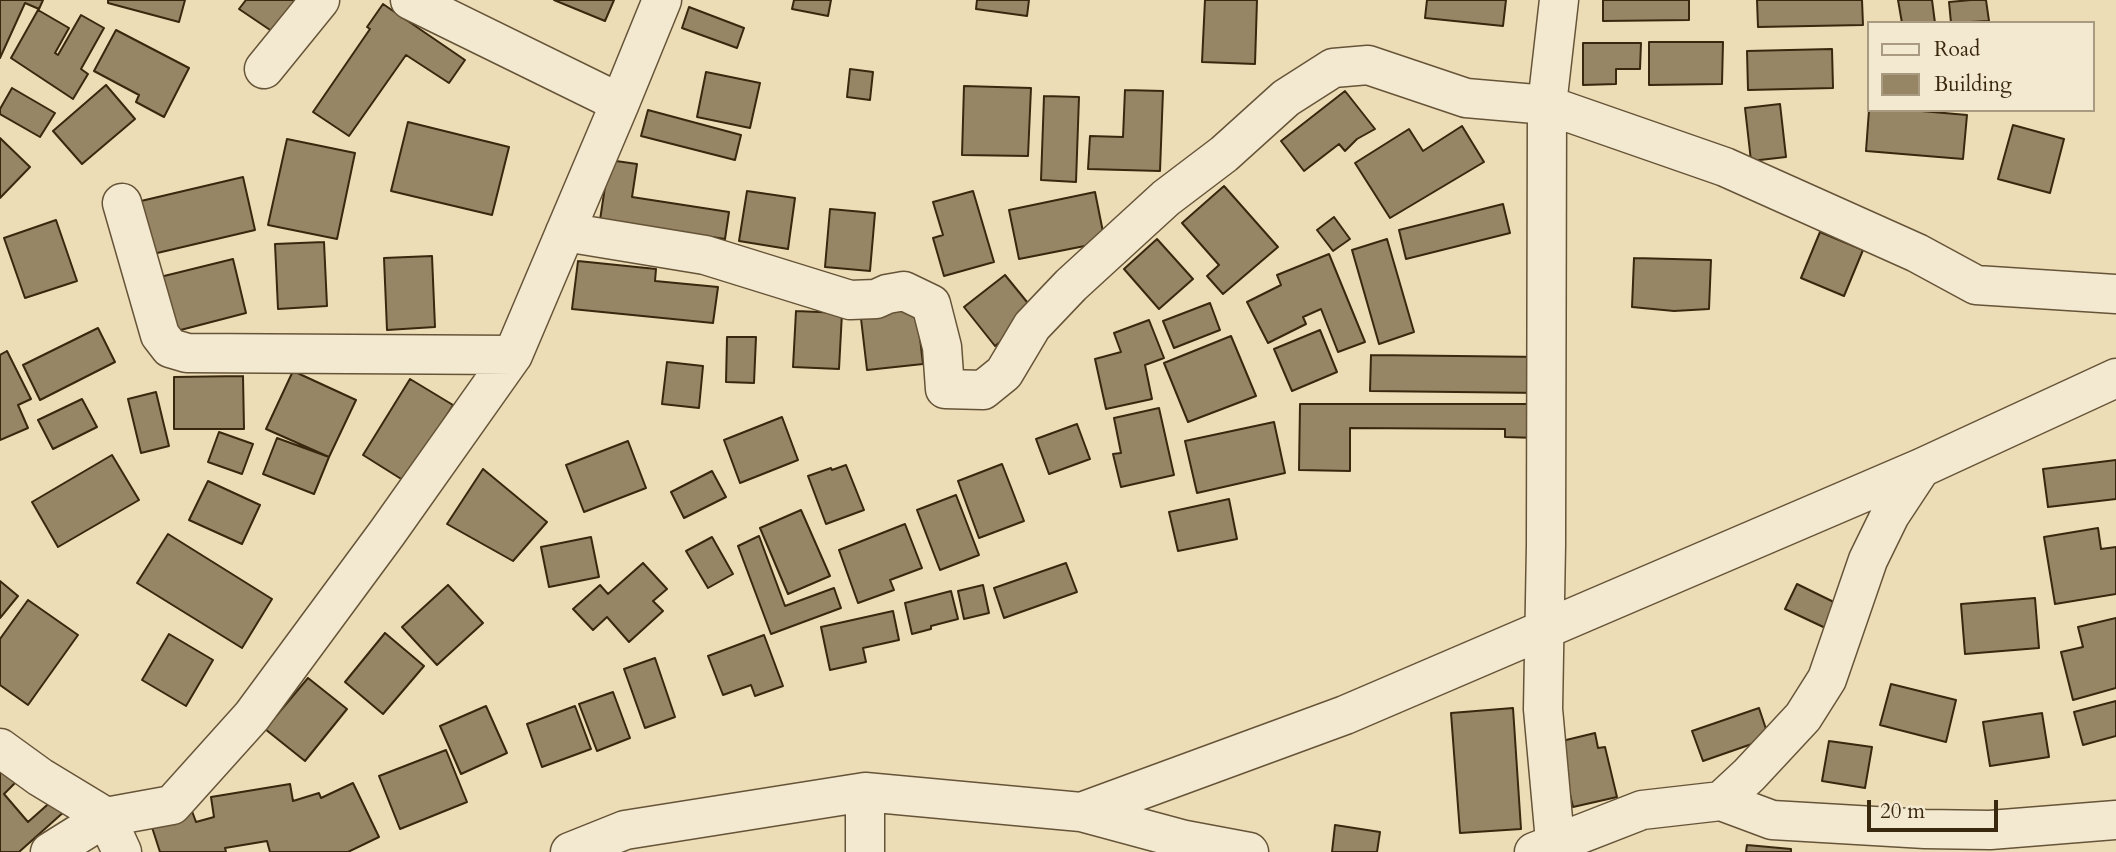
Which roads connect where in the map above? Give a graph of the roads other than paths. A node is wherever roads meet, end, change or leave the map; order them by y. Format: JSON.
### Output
{"nodes":[{"id":1,"x":320,"y":0,"type":"edge"},
{"id":2,"x":410,"y":0,"type":"edge"},
{"id":3,"x":662,"y":0,"type":"edge"},
{"id":4,"x":1559,"y":0,"type":"edge"},
{"id":5,"x":264,"y":69,"type":"dead end"},
{"id":6,"x":620,"y":103,"type":"junction"},
{"id":7,"x":1547,"y":105,"type":"junction"},
{"id":8,"x":122,"y":203,"type":"dead end"},
{"id":9,"x":565,"y":232,"type":"junction"},
{"id":10,"x":2116,"y":294,"type":"edge"},
{"id":11,"x":513,"y":355,"type":"junction"},
{"id":12,"x":2116,"y":378,"type":"edge"},
{"id":13,"x":1921,"y":468,"type":"junction"},
{"id":14,"x":1544,"y":629,"type":"junction"},
{"id":15,"x":0,"y":748,"type":"edge"},
{"id":16,"x":864,"y":792,"type":"junction"},
{"id":17,"x":1721,"y":801,"type":"junction"},
{"id":18,"x":1081,"y":812,"type":"junction"},
{"id":19,"x":106,"y":817,"type":"junction"},
{"id":20,"x":2116,"y":820,"type":"edge"},
{"id":21,"x":1927,"y":841,"type":"edge"},
{"id":22,"x":1549,"y":850,"type":"edge"},
{"id":23,"x":50,"y":852,"type":"edge"},
{"id":24,"x":122,"y":852,"type":"edge"},
{"id":25,"x":570,"y":852,"type":"edge"},
{"id":26,"x":865,"y":852,"type":"edge"},
{"id":27,"x":1249,"y":852,"type":"edge"}],
"edges":[{"from":1,"to":5,"type":"street"},
{"from":2,"to":6,"type":"street"},
{"from":3,"to":6,"type":"street"},
{"from":4,"to":7,"type":"street"},
{"from":6,"to":9,"type":"street"},
{"from":7,"to":9,"type":"street"},
{"from":7,"to":10,"type":"street"},
{"from":7,"to":14,"type":"street"},
{"from":8,"to":11,"type":"street"},
{"from":9,"to":11,"type":"street"},
{"from":11,"to":19,"type":"street"},
{"from":12,"to":13,"type":"street"},
{"from":13,"to":14,"type":"street"},
{"from":13,"to":17,"type":"street"},
{"from":14,"to":18,"type":"street"},
{"from":14,"to":22,"type":"street"},
{"from":15,"to":19,"type":"street"},
{"from":16,"to":18,"type":"street"},
{"from":16,"to":25,"type":"street"},
{"from":16,"to":26,"type":"street"},
{"from":17,"to":21,"type":"street"},
{"from":17,"to":22,"type":"street"},
{"from":18,"to":27,"type":"street"},
{"from":19,"to":23,"type":"street"},
{"from":19,"to":24,"type":"street"},
{"from":20,"to":21,"type":"street"}]}
